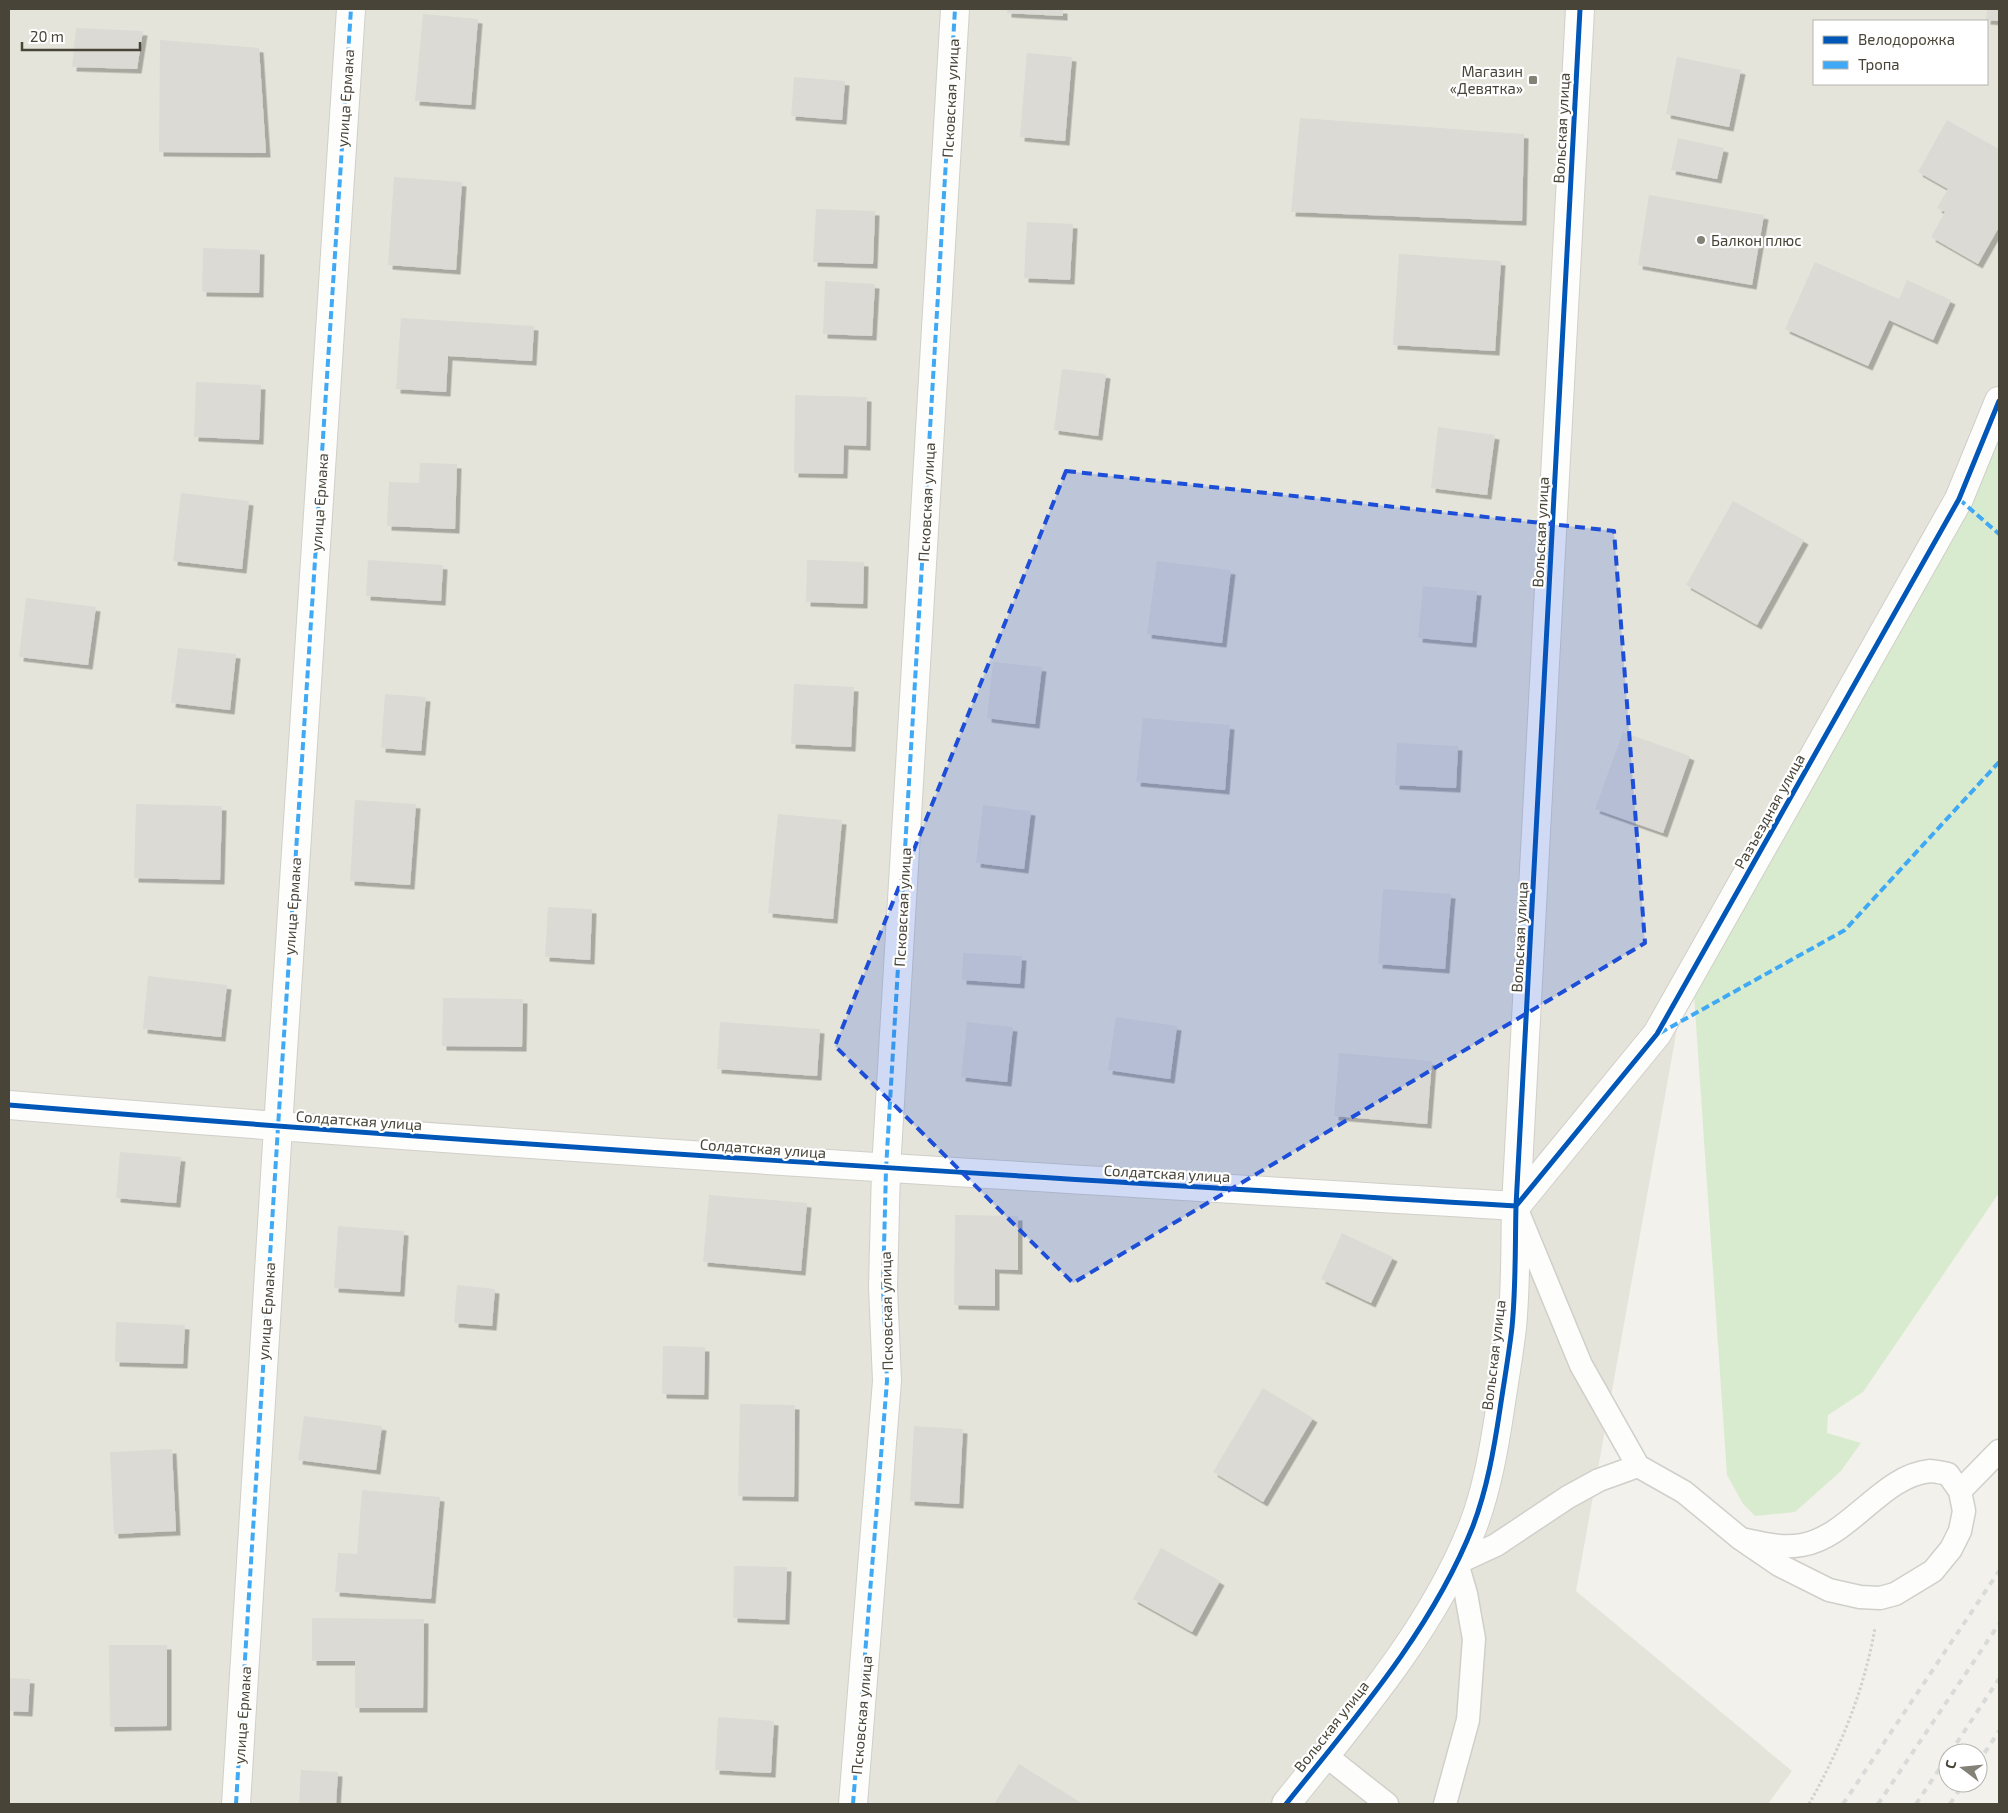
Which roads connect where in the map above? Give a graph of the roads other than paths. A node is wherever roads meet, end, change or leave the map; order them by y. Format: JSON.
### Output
{"nodes":[{"id":1,"x":351,"y":9,"type":"edge"},
{"id":2,"x":955,"y":9,"type":"edge"},
{"id":3,"x":1580,"y":9,"type":"edge"},
{"id":4,"x":1999,"y":401,"type":"edge"},
{"id":5,"x":9,"y":1105,"type":"edge"},
{"id":6,"x":278,"y":1127,"type":"junction"},
{"id":7,"x":886,"y":1169,"type":"junction"},
{"id":8,"x":1516,"y":1206,"type":"junction"},
{"id":9,"x":1999,"y":1451,"type":"edge"},
{"id":10,"x":1638,"y":1466,"type":"junction"},
{"id":11,"x":1960,"y":1491,"type":"junction"},
{"id":12,"x":1741,"y":1539,"type":"junction"},
{"id":13,"x":1457,"y":1563,"type":"junction"},
{"id":14,"x":1325,"y":1755,"type":"junction"},
{"id":15,"x":236,"y":1804,"type":"edge"},
{"id":16,"x":853,"y":1804,"type":"edge"},
{"id":17,"x":1286,"y":1804,"type":"edge"},
{"id":18,"x":1387,"y":1804,"type":"edge"},
{"id":19,"x":1445,"y":1804,"type":"edge"}],
"edges":[{"from":1,"to":6,"type":"street","name":"улица Ермака"},
{"from":2,"to":7,"type":"street","name":"Псковская улица"},
{"from":3,"to":8,"type":"street","name":"Вольская улица"},
{"from":4,"to":8,"type":"street","name":"Разъездная улица"},
{"from":5,"to":6,"type":"street","name":"Солдатская улица"},
{"from":6,"to":7,"type":"street","name":"Солдатская улица"},
{"from":6,"to":15,"type":"street","name":"улица Ермака"},
{"from":7,"to":8,"type":"street","name":"Солдатская улица"},
{"from":7,"to":16,"type":"street","name":"Псковская улица"},
{"from":8,"to":10,"type":"lane"},
{"from":8,"to":13,"type":"street","name":"Вольская улица"},
{"from":9,"to":11,"type":"lane"},
{"from":10,"to":12,"type":"lane"},
{"from":10,"to":13,"type":"lane"},
{"from":11,"to":12,"type":"lane"},
{"from":11,"to":12,"type":"lane"},
{"from":13,"to":14,"type":"street","name":"Вольская улица"},
{"from":13,"to":19,"type":"lane"},
{"from":14,"to":17,"type":"street","name":"Вольская улица"},
{"from":14,"to":18,"type":"lane"}]}
